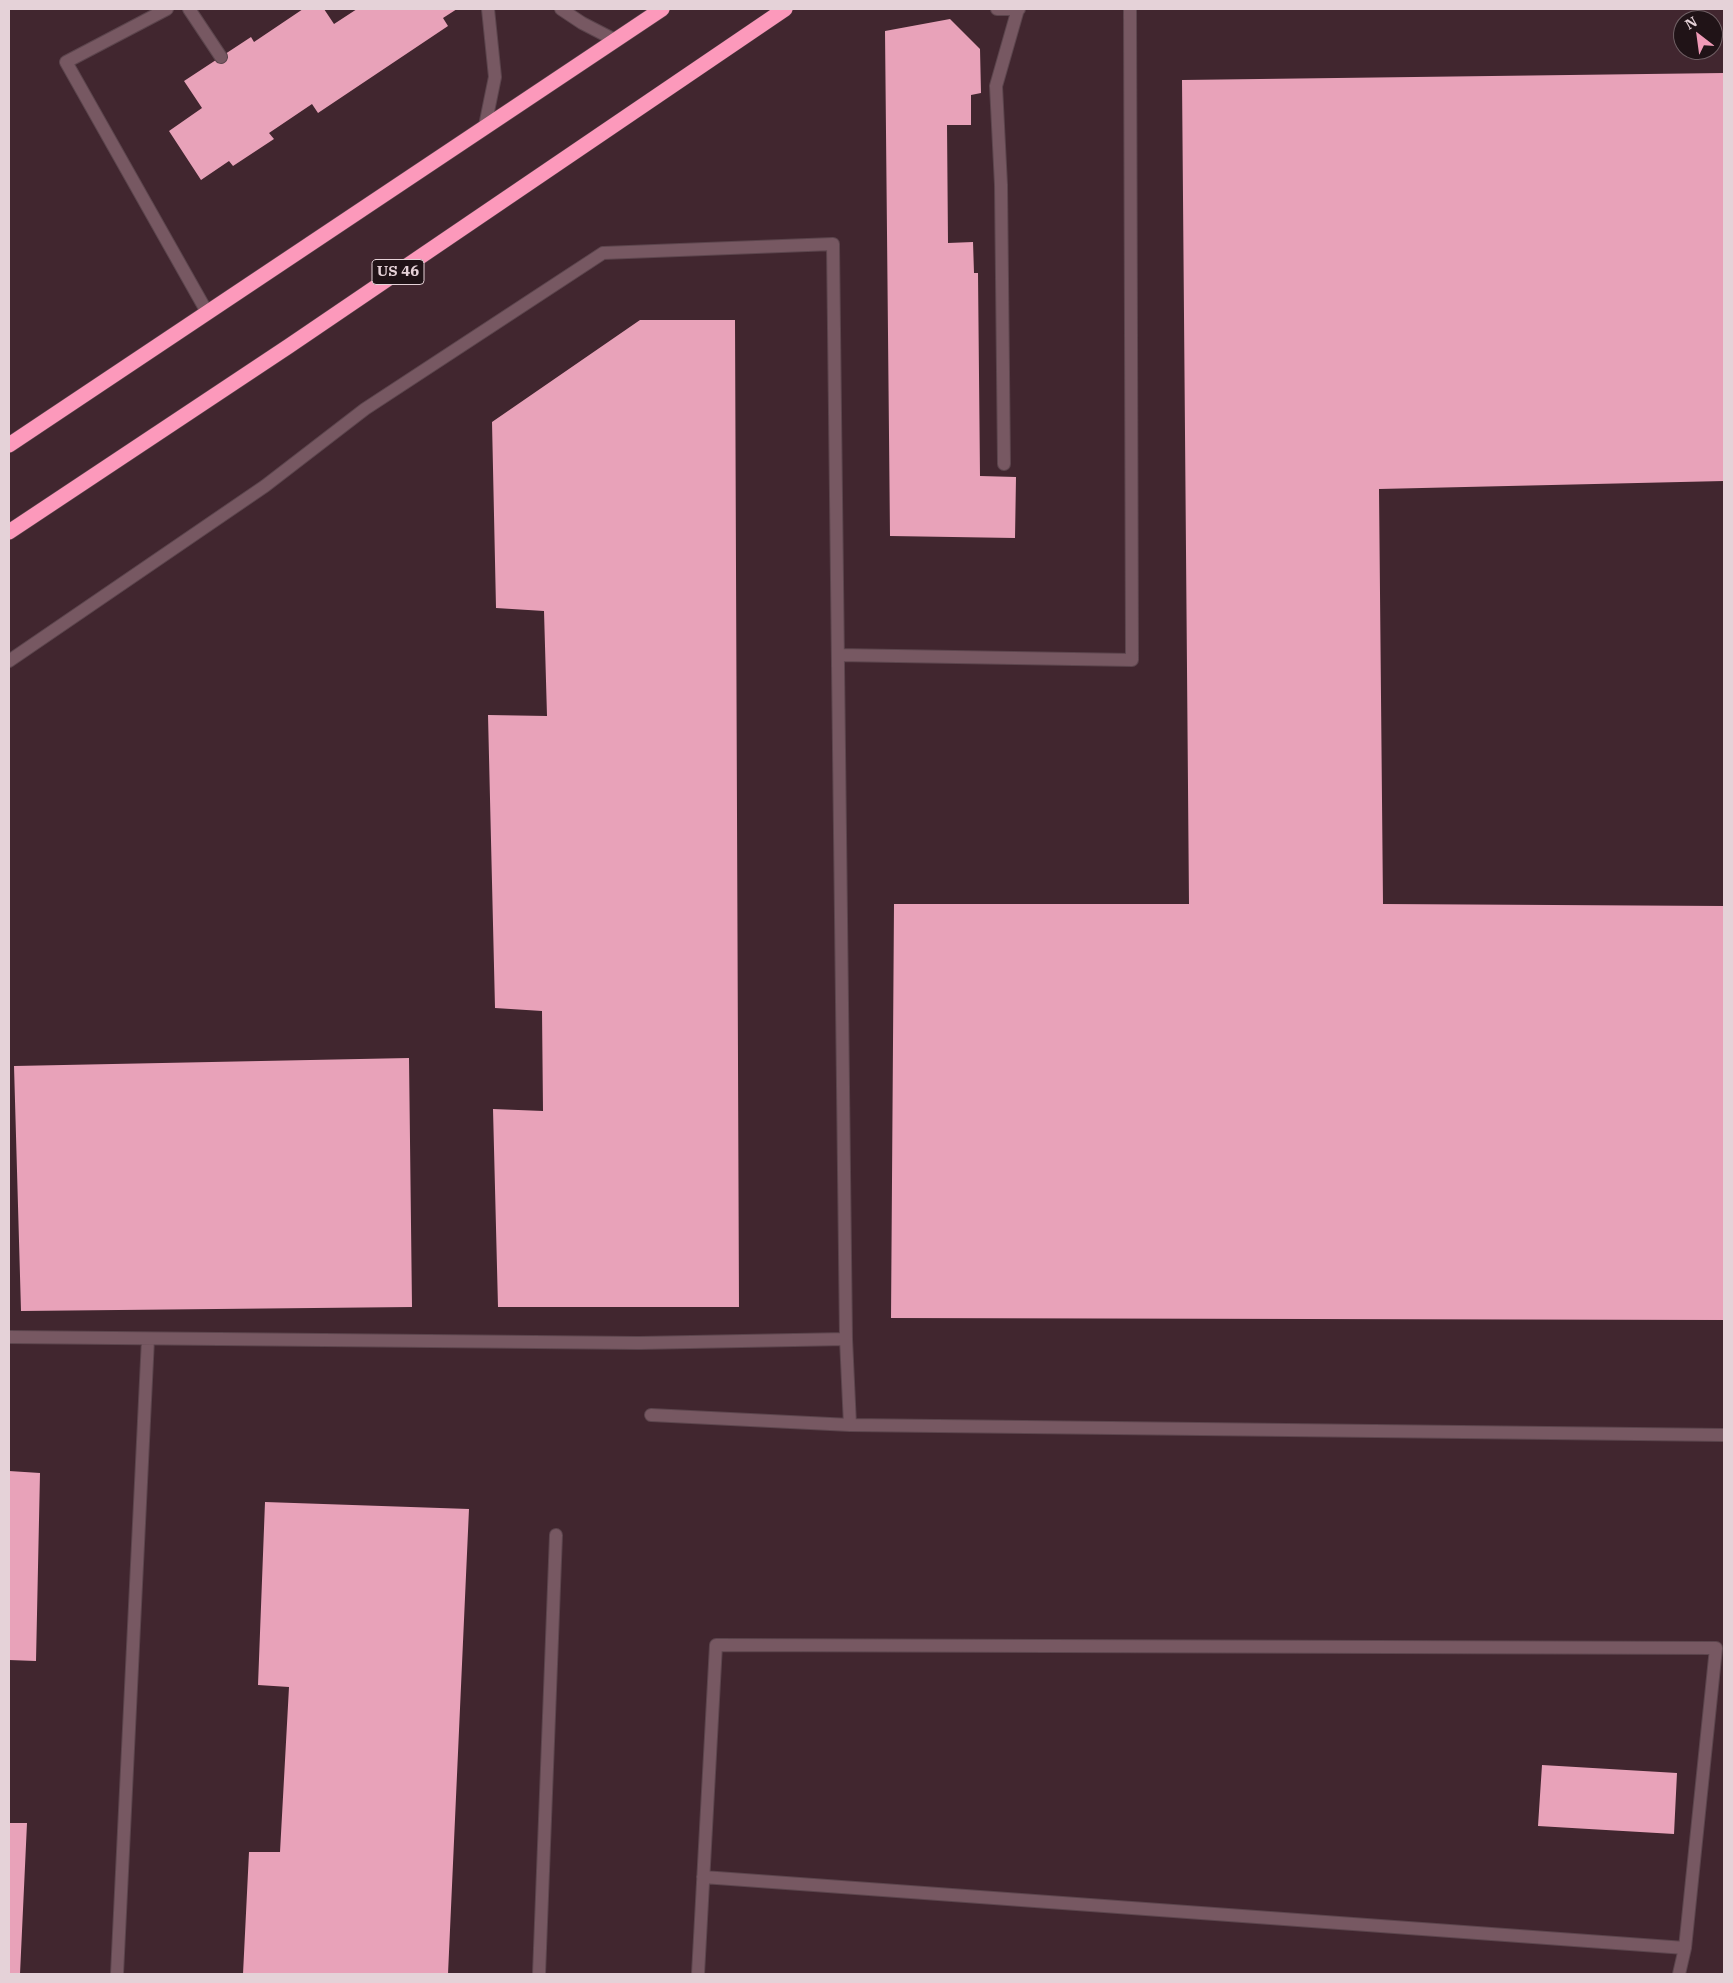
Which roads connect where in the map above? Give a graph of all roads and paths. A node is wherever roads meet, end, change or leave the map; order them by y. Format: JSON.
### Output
{"nodes":[{"id":1,"x":167,"y":9,"type":"edge"},
{"id":2,"x":189,"y":9,"type":"edge"},
{"id":3,"x":488,"y":9,"type":"edge"},
{"id":4,"x":561,"y":9,"type":"edge"},
{"id":5,"x":662,"y":9,"type":"edge"},
{"id":6,"x":785,"y":9,"type":"edge"},
{"id":7,"x":997,"y":9,"type":"edge"},
{"id":8,"x":1018,"y":9,"type":"edge"},
{"id":9,"x":1130,"y":9,"type":"edge"},
{"id":10,"x":615,"y":40,"type":"junction"},
{"id":11,"x":221,"y":57,"type":"dead end"},
{"id":12,"x":485,"y":126,"type":"junction"},
{"id":13,"x":207,"y":312,"type":"junction"},
{"id":14,"x":9,"y":445,"type":"edge"},
{"id":15,"x":1004,"y":464,"type":"dead end"},
{"id":16,"x":9,"y":532,"type":"edge"},
{"id":17,"x":838,"y":655,"type":"junction"},
{"id":18,"x":9,"y":661,"type":"edge"},
{"id":19,"x":9,"y":1337,"type":"edge"},
{"id":20,"x":148,"y":1339,"type":"junction"},
{"id":21,"x":846,"y":1339,"type":"junction"},
{"id":22,"x":652,"y":1416,"type":"dead end"},
{"id":23,"x":850,"y":1425,"type":"junction"},
{"id":24,"x":1724,"y":1435,"type":"edge"},
{"id":25,"x":556,"y":1535,"type":"dead end"},
{"id":26,"x":703,"y":1877,"type":"junction"},
{"id":27,"x":1685,"y":1948,"type":"junction"},
{"id":28,"x":117,"y":1974,"type":"edge"},
{"id":29,"x":539,"y":1974,"type":"edge"},
{"id":30,"x":698,"y":1974,"type":"edge"},
{"id":31,"x":1679,"y":1974,"type":"edge"}],
"edges":[{"from":1,"to":13,"type":"lane"},
{"from":2,"to":11,"type":"lane"},
{"from":3,"to":12,"type":"lane"},
{"from":4,"to":10,"type":"lane"},
{"from":5,"to":10,"type":"highway"},
{"from":6,"to":16,"type":"highway","number":"US 46"},
{"from":7,"to":8,"type":"lane"},
{"from":8,"to":15,"type":"lane"},
{"from":9,"to":17,"type":"lane"},
{"from":10,"to":12,"type":"highway"},
{"from":12,"to":13,"type":"highway"},
{"from":13,"to":14,"type":"highway"},
{"from":17,"to":18,"type":"lane"},
{"from":17,"to":21,"type":"lane"},
{"from":19,"to":20,"type":"lane"},
{"from":20,"to":21,"type":"lane"},
{"from":20,"to":28,"type":"lane"},
{"from":21,"to":23,"type":"lane"},
{"from":22,"to":23,"type":"lane"},
{"from":23,"to":24,"type":"lane"},
{"from":25,"to":29,"type":"lane"},
{"from":26,"to":27,"type":"lane"},
{"from":26,"to":27,"type":"lane"},
{"from":26,"to":30,"type":"lane"},
{"from":27,"to":31,"type":"lane"}]}
